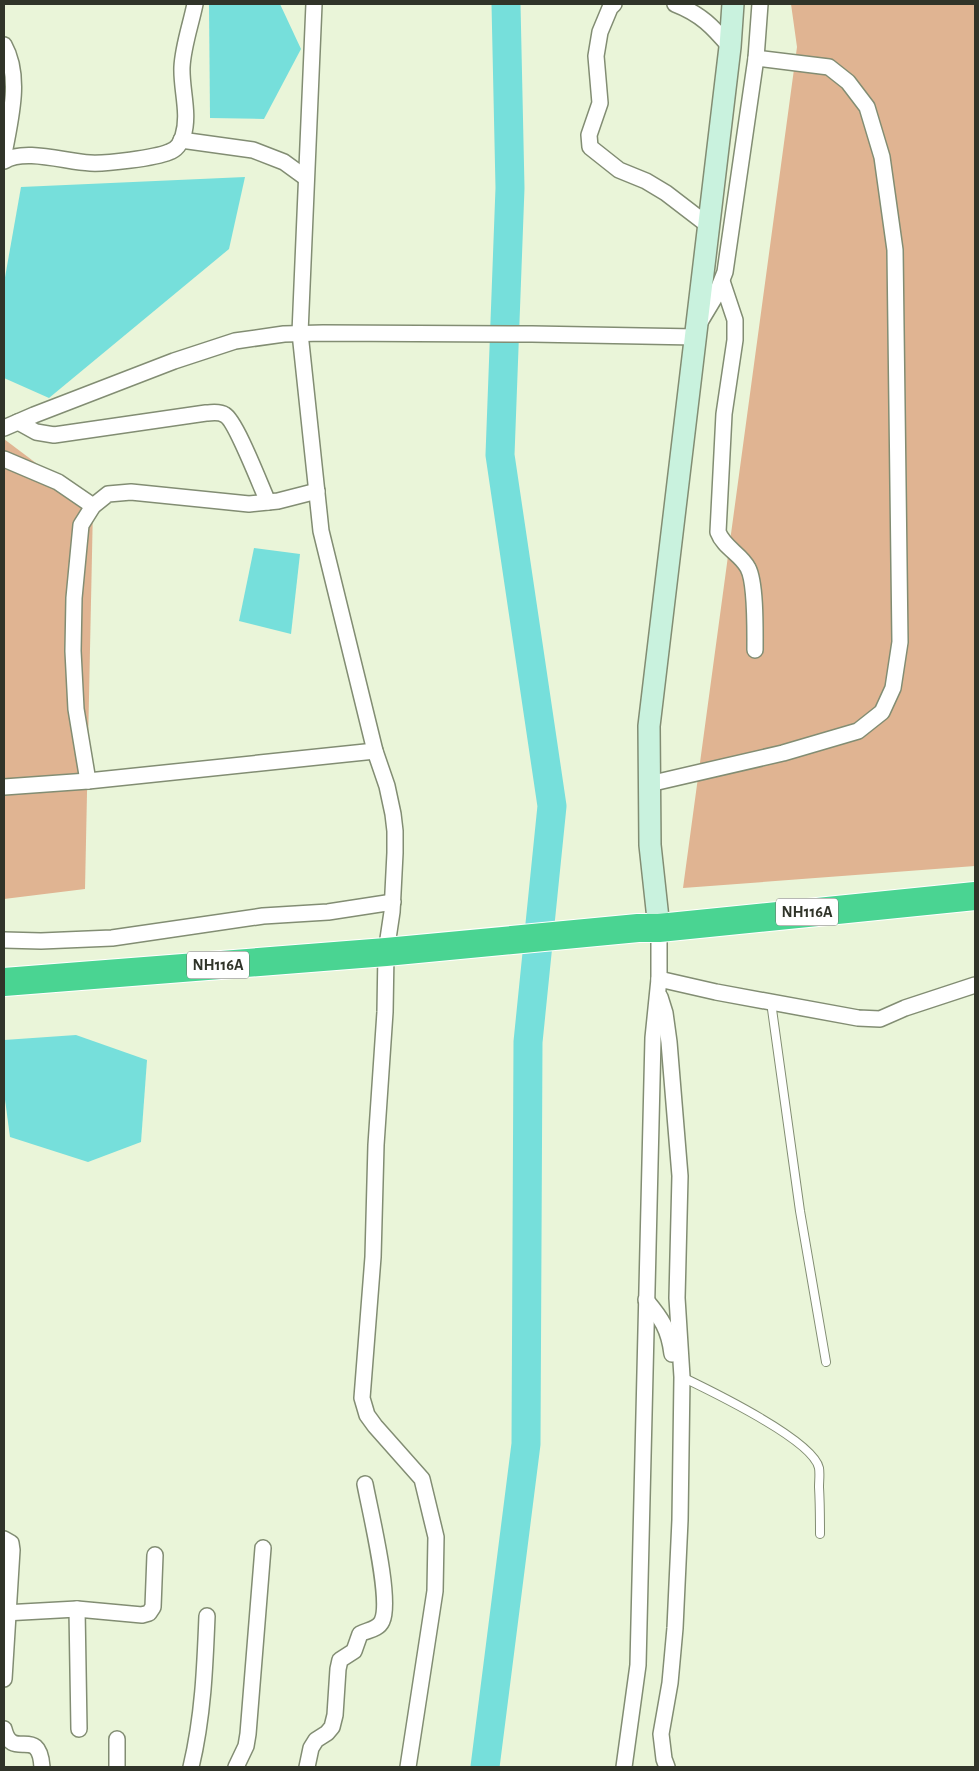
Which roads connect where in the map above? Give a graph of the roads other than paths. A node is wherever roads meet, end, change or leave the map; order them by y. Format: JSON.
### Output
{"nodes":[{"id":1,"x":195,"y":4,"type":"edge"},
{"id":2,"x":314,"y":4,"type":"edge"},
{"id":3,"x":614,"y":4,"type":"edge"},
{"id":4,"x":675,"y":4,"type":"edge"},
{"id":5,"x":732,"y":4,"type":"edge"},
{"id":6,"x":760,"y":4,"type":"edge"},
{"id":7,"x":4,"y":45,"type":"edge"},
{"id":8,"x":730,"y":47,"type":"junction"},
{"id":9,"x":756,"y":58,"type":"junction"},
{"id":10,"x":182,"y":140,"type":"junction"},
{"id":11,"x":4,"y":154,"type":"edge"},
{"id":12,"x":4,"y":161,"type":"edge"},
{"id":13,"x":306,"y":178,"type":"junction"},
{"id":14,"x":709,"y":226,"type":"junction"},
{"id":15,"x":722,"y":281,"type":"junction"},
{"id":16,"x":696,"y":332,"type":"junction"},
{"id":17,"x":300,"y":333,"type":"junction"},
{"id":18,"x":11,"y":425,"type":"edge"},
{"id":19,"x":4,"y":460,"type":"edge"},
{"id":20,"x":317,"y":491,"type":"junction"},
{"id":21,"x":268,"y":502,"type":"junction"},
{"id":22,"x":93,"y":506,"type":"junction"},
{"id":23,"x":755,"y":650,"type":"dead end"},
{"id":24,"x":375,"y":751,"type":"junction"},
{"id":25,"x":88,"y":781,"type":"junction"},
{"id":26,"x":649,"y":784,"type":"junction"},
{"id":27,"x":4,"y":787,"type":"edge"},
{"id":28,"x":975,"y":896,"type":"edge"},
{"id":29,"x":393,"y":902,"type":"junction"},
{"id":30,"x":648,"y":928,"type":"junction"},
{"id":31,"x":4,"y":940,"type":"edge"},
{"id":32,"x":386,"y":952,"type":"junction"},
{"id":33,"x":4,"y":982,"type":"edge"},
{"id":34,"x":659,"y":985,"type":"junction"},
{"id":35,"x":975,"y":985,"type":"edge"},
{"id":36,"x":771,"y":1002,"type":"junction"},
{"id":37,"x":646,"y":1300,"type":"junction"},
{"id":38,"x":826,"y":1362,"type":"dead end"},
{"id":39,"x":682,"y":1383,"type":"junction"},
{"id":40,"x":365,"y":1484,"type":"dead end"},
{"id":41,"x":820,"y":1534,"type":"dead end"},
{"id":42,"x":4,"y":1539,"type":"edge"},
{"id":43,"x":263,"y":1548,"type":"dead end"},
{"id":44,"x":155,"y":1555,"type":"dead end"},
{"id":45,"x":77,"y":1609,"type":"junction"},
{"id":46,"x":6,"y":1613,"type":"edge"},
{"id":47,"x":207,"y":1616,"type":"dead end"},
{"id":48,"x":4,"y":1679,"type":"edge"},
{"id":49,"x":79,"y":1729,"type":"dead end"},
{"id":50,"x":6,"y":1737,"type":"edge"},
{"id":51,"x":117,"y":1739,"type":"dead end"},
{"id":52,"x":42,"y":1767,"type":"edge"},
{"id":53,"x":117,"y":1767,"type":"edge"},
{"id":54,"x":191,"y":1767,"type":"edge"},
{"id":55,"x":236,"y":1767,"type":"edge"},
{"id":56,"x":307,"y":1767,"type":"edge"},
{"id":57,"x":408,"y":1767,"type":"edge"},
{"id":58,"x":624,"y":1767,"type":"edge"},
{"id":59,"x":667,"y":1767,"type":"edge"}],
"edges":[{"from":1,"to":10,"type":"street"},
{"from":2,"to":13,"type":"street"},
{"from":3,"to":14,"type":"street"},
{"from":4,"to":8,"type":"street"},
{"from":5,"to":8,"type":"street"},
{"from":6,"to":9,"type":"street"},
{"from":7,"to":11,"type":"street"},
{"from":8,"to":14,"type":"street"},
{"from":9,"to":15,"type":"street"},
{"from":9,"to":26,"type":"street"},
{"from":10,"to":12,"type":"street"},
{"from":10,"to":13,"type":"street"},
{"from":13,"to":17,"type":"street"},
{"from":14,"to":16,"type":"street"},
{"from":15,"to":16,"type":"street"},
{"from":15,"to":23,"type":"street"},
{"from":16,"to":17,"type":"street"},
{"from":16,"to":26,"type":"street"},
{"from":17,"to":18,"type":"street"},
{"from":17,"to":20,"type":"street"},
{"from":18,"to":21,"type":"street"},
{"from":19,"to":22,"type":"street"},
{"from":20,"to":21,"type":"street"},
{"from":20,"to":24,"type":"street"},
{"from":21,"to":22,"type":"street"},
{"from":22,"to":25,"type":"street"},
{"from":24,"to":25,"type":"street"},
{"from":24,"to":29,"type":"street"},
{"from":25,"to":27,"type":"street"},
{"from":26,"to":30,"type":"street"},
{"from":28,"to":30,"type":"highway","number":"NH116A"},
{"from":29,"to":31,"type":"street"},
{"from":29,"to":32,"type":"street"},
{"from":30,"to":32,"type":"highway","number":"NH116A"},
{"from":30,"to":34,"type":"street"},
{"from":32,"to":33,"type":"highway","number":"NH116A"},
{"from":32,"to":57,"type":"street"},
{"from":34,"to":36,"type":"street"},
{"from":34,"to":37,"type":"street"},
{"from":34,"to":39,"type":"street"},
{"from":35,"to":36,"type":"street"},
{"from":36,"to":38,"type":"lane"},
{"from":37,"to":39,"type":"street"},
{"from":37,"to":58,"type":"street"},
{"from":39,"to":41,"type":"lane"},
{"from":39,"to":59,"type":"street"},
{"from":40,"to":56,"type":"street"},
{"from":42,"to":46,"type":"street"},
{"from":43,"to":55,"type":"street"},
{"from":44,"to":45,"type":"street"},
{"from":45,"to":46,"type":"street"},
{"from":45,"to":49,"type":"street"},
{"from":46,"to":48,"type":"street"},
{"from":47,"to":54,"type":"street"},
{"from":50,"to":52,"type":"street"},
{"from":51,"to":53,"type":"street"}]}
